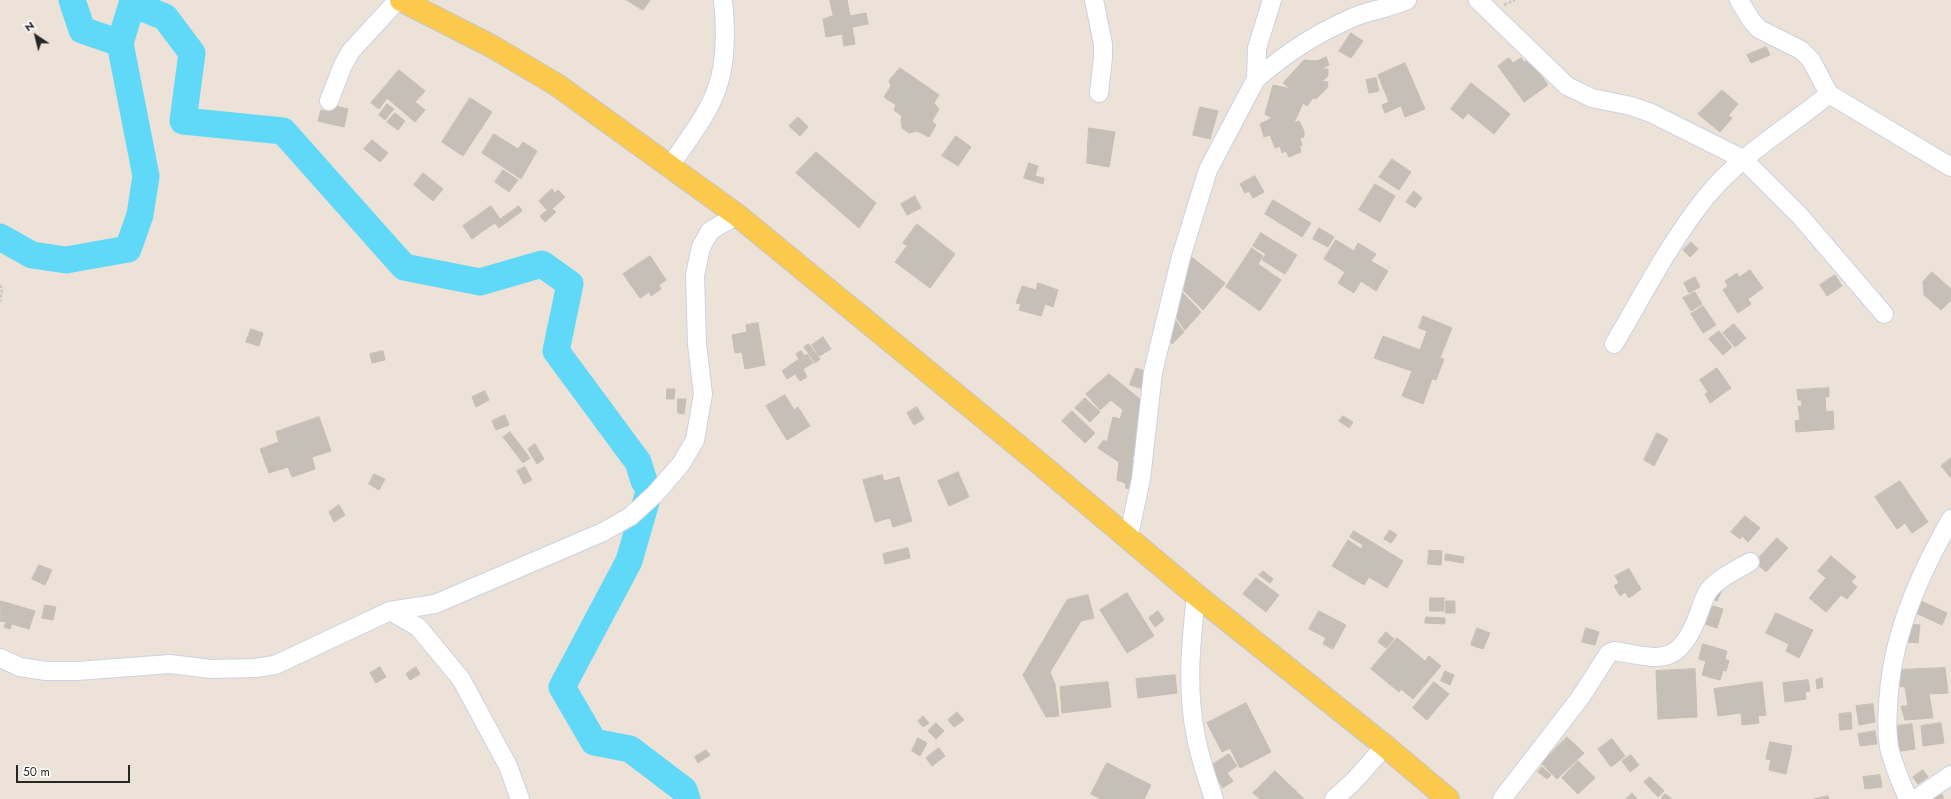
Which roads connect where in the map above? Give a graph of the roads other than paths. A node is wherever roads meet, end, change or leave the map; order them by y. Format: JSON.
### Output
{"nodes":[{"id":1,"x":399,"y":0,"type":"edge"},
{"id":2,"x":723,"y":0,"type":"edge"},
{"id":3,"x":1094,"y":0,"type":"edge"},
{"id":4,"x":1272,"y":0,"type":"edge"},
{"id":5,"x":1407,"y":0,"type":"edge"},
{"id":6,"x":1478,"y":0,"type":"edge"},
{"id":7,"x":1739,"y":0,"type":"edge"},
{"id":8,"x":1256,"y":79,"type":"junction"},
{"id":9,"x":1100,"y":93,"type":"dead end"},
{"id":10,"x":1829,"y":94,"type":"junction"},
{"id":11,"x":330,"y":100,"type":"dead end"},
{"id":12,"x":1743,"y":159,"type":"junction"},
{"id":13,"x":670,"y":166,"type":"junction"},
{"id":14,"x":1951,"y":167,"type":"edge"},
{"id":15,"x":737,"y":215,"type":"junction"},
{"id":16,"x":1884,"y":314,"type":"dead end"},
{"id":17,"x":1614,"y":344,"type":"dead end"},
{"id":18,"x":1951,"y":519,"type":"edge"},
{"id":19,"x":1128,"y":539,"type":"junction"},
{"id":20,"x":1750,"y":562,"type":"dead end"},
{"id":21,"x":1196,"y":595,"type":"junction"},
{"id":22,"x":390,"y":611,"type":"junction"},
{"id":23,"x":0,"y":658,"type":"edge"},
{"id":24,"x":1385,"y":746,"type":"junction"},
{"id":25,"x":1951,"y":775,"type":"edge"},
{"id":26,"x":520,"y":799,"type":"edge"},
{"id":27,"x":1214,"y":799,"type":"edge"},
{"id":28,"x":1334,"y":799,"type":"edge"},
{"id":29,"x":1448,"y":799,"type":"edge"},
{"id":30,"x":1502,"y":799,"type":"edge"},
{"id":31,"x":1908,"y":799,"type":"edge"},
{"id":32,"x":1916,"y":799,"type":"edge"}],
"edges":[{"from":1,"to":11,"type":"street"},
{"from":1,"to":13,"type":"main road"},
{"from":2,"to":13,"type":"street"},
{"from":3,"to":9,"type":"street"},
{"from":4,"to":8,"type":"street"},
{"from":5,"to":8,"type":"street"},
{"from":6,"to":12,"type":"street"},
{"from":7,"to":10,"type":"street"},
{"from":8,"to":19,"type":"street"},
{"from":10,"to":12,"type":"street"},
{"from":10,"to":14,"type":"street"},
{"from":12,"to":16,"type":"street"},
{"from":12,"to":17,"type":"street"},
{"from":13,"to":15,"type":"main road"},
{"from":15,"to":19,"type":"main road"},
{"from":15,"to":22,"type":"street"},
{"from":18,"to":31,"type":"street"},
{"from":19,"to":21,"type":"main road"},
{"from":20,"to":30,"type":"street"},
{"from":21,"to":24,"type":"main road"},
{"from":21,"to":27,"type":"street"},
{"from":22,"to":23,"type":"street"},
{"from":22,"to":26,"type":"street"},
{"from":24,"to":28,"type":"street"},
{"from":24,"to":29,"type":"main road"},
{"from":25,"to":32,"type":"street"}]}
